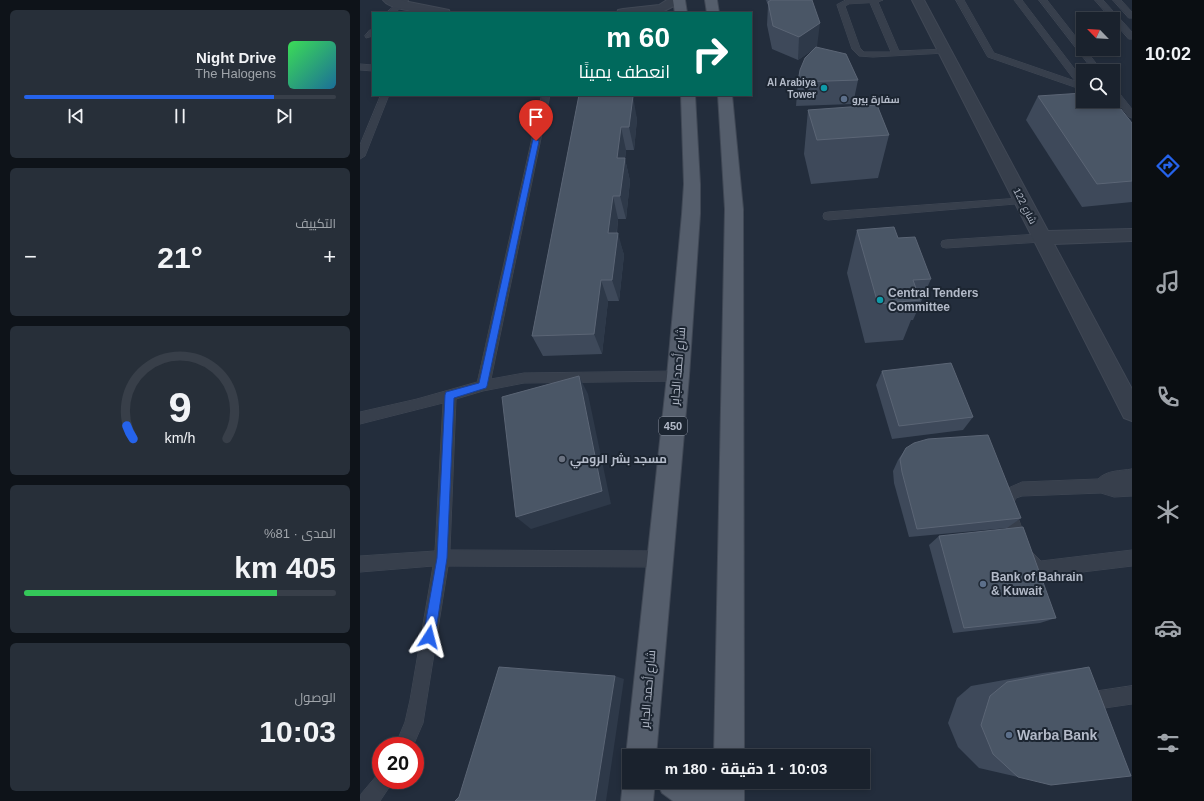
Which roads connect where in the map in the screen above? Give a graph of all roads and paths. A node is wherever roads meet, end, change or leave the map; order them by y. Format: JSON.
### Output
{"nodes":[{"id":1,"x":678,"y":0,"type":"edge"},
{"id":2,"x":711,"y":0,"type":"edge"},
{"id":3,"x":873,"y":0,"type":"edge"},
{"id":4,"x":879,"y":0,"type":"edge"},
{"id":5,"x":918,"y":0,"type":"edge"},
{"id":6,"x":960,"y":0,"type":"edge"},
{"id":7,"x":1018,"y":0,"type":"edge"},
{"id":8,"x":1043,"y":0,"type":"edge"},
{"id":9,"x":1099,"y":0,"type":"edge"},
{"id":10,"x":1117,"y":0,"type":"edge"},
{"id":11,"x":395,"y":4,"type":"edge"},
{"id":12,"x":439,"y":12,"type":"edge"},
{"id":13,"x":636,"y":12,"type":"edge"},
{"id":14,"x":681,"y":12,"type":"edge"},
{"id":15,"x":713,"y":12,"type":"edge"},
{"id":16,"x":1132,"y":16,"type":"edge"},
{"id":17,"x":1132,"y":37,"type":"edge"},
{"id":18,"x":945,"y":51,"type":"junction"},
{"id":19,"x":896,"y":54,"type":"junction"},
{"id":20,"x":1093,"y":64,"type":"edge"},
{"id":21,"x":360,"y":67,"type":"edge"},
{"id":22,"x":372,"y":68,"type":"edge"},
{"id":23,"x":1076,"y":78,"type":"edge"},
{"id":24,"x":1076,"y":85,"type":"edge"},
{"id":25,"x":385,"y":96,"type":"edge"},
{"id":26,"x":546,"y":96,"type":"edge"},
{"id":27,"x":688,"y":96,"type":"edge"},
{"id":28,"x":725,"y":96,"type":"edge"},
{"id":29,"x":1120,"y":99,"type":"edge"},
{"id":30,"x":1132,"y":115,"type":"edge"},
{"id":31,"x":360,"y":156,"type":"edge"},
{"id":32,"x":1023,"y":201,"type":"junction"},
{"id":33,"x":828,"y":216,"type":"dead end"},
{"id":34,"x":1132,"y":235,"type":"edge"},
{"id":35,"x":1041,"y":238,"type":"junction"},
{"id":36,"x":946,"y":244,"type":"dead end"},
{"id":37,"x":678,"y":376,"type":"junction"},
{"id":38,"x":483,"y":386,"type":"junction"},
{"id":39,"x":450,"y":395,"type":"junction"},
{"id":40,"x":1132,"y":412,"type":"edge"},
{"id":41,"x":360,"y":418,"type":"edge"},
{"id":42,"x":1132,"y":476,"type":"edge"},
{"id":43,"x":1101,"y":486,"type":"junction"},
{"id":44,"x":1132,"y":489,"type":"edge"},
{"id":45,"x":442,"y":558,"type":"junction"},
{"id":46,"x":1132,"y":558,"type":"edge"},
{"id":47,"x":660,"y":559,"type":"junction"},
{"id":48,"x":360,"y":564,"type":"edge"},
{"id":49,"x":1132,"y":695,"type":"edge"},
{"id":50,"x":1082,"y":702,"type":"edge"},
{"id":51,"x":408,"y":737,"type":"edge"},
{"id":52,"x":646,"y":749,"type":"edge"},
{"id":53,"x":728,"y":749,"type":"edge"},
{"id":54,"x":377,"y":789,"type":"edge"},
{"id":55,"x":638,"y":789,"type":"edge"},
{"id":56,"x":683,"y":789,"type":"edge"},
{"id":57,"x":712,"y":789,"type":"edge"},
{"id":58,"x":728,"y":789,"type":"edge"},
{"id":59,"x":368,"y":801,"type":"edge"},
{"id":60,"x":637,"y":801,"type":"edge"},
{"id":61,"x":728,"y":801,"type":"edge"}],
"edges":[{"from":1,"to":13,"type":"street"},
{"from":1,"to":14,"type":"main road"},
{"from":2,"to":15,"type":"main road"},
{"from":3,"to":4,"type":"lane"},
{"from":3,"to":19,"type":"lane"},
{"from":3,"to":19,"type":"lane"},
{"from":5,"to":18,"type":"street","name":"شارع 122"},
{"from":6,"to":24,"type":"lane"},
{"from":7,"to":23,"type":"lane"},
{"from":8,"to":20,"type":"lane"},
{"from":9,"to":17,"type":"lane"},
{"from":10,"to":16,"type":"lane"},
{"from":11,"to":12,"type":"street"},
{"from":18,"to":19,"type":"lane"},
{"from":18,"to":32,"type":"street","name":"شارع 122"},
{"from":21,"to":22,"type":"lane"},
{"from":25,"to":31,"type":"lane"},
{"from":26,"to":38,"type":"lane"},
{"from":27,"to":37,"type":"main road","name":"شارع أحمد الجابر","number":"450"},
{"from":28,"to":53,"type":"main road"},
{"from":29,"to":30,"type":"lane"},
{"from":32,"to":33,"type":"lane"},
{"from":32,"to":35,"type":"street","name":"شارع 122"},
{"from":34,"to":35,"type":"street"},
{"from":35,"to":36,"type":"lane"},
{"from":35,"to":40,"type":"street","name":"شارع 122"},
{"from":37,"to":38,"type":"lane"},
{"from":37,"to":47,"type":"main road","name":"شارع أحمد الجابر","number":"450"},
{"from":38,"to":39,"type":"lane"},
{"from":39,"to":41,"type":"lane"},
{"from":39,"to":45,"type":"lane"},
{"from":42,"to":43,"type":"lane"},
{"from":43,"to":44,"type":"lane"},
{"from":43,"to":46,"type":"lane"},
{"from":45,"to":47,"type":"lane"},
{"from":45,"to":48,"type":"lane"},
{"from":45,"to":51,"type":"lane"},
{"from":47,"to":52,"type":"main road","name":"شارع أحمد الجابر","number":"450"},
{"from":49,"to":50,"type":"lane"},
{"from":54,"to":59,"type":"lane"},
{"from":55,"to":60,"type":"main road"},
{"from":56,"to":57,"type":"main road"},
{"from":58,"to":61,"type":"main road"}]}
